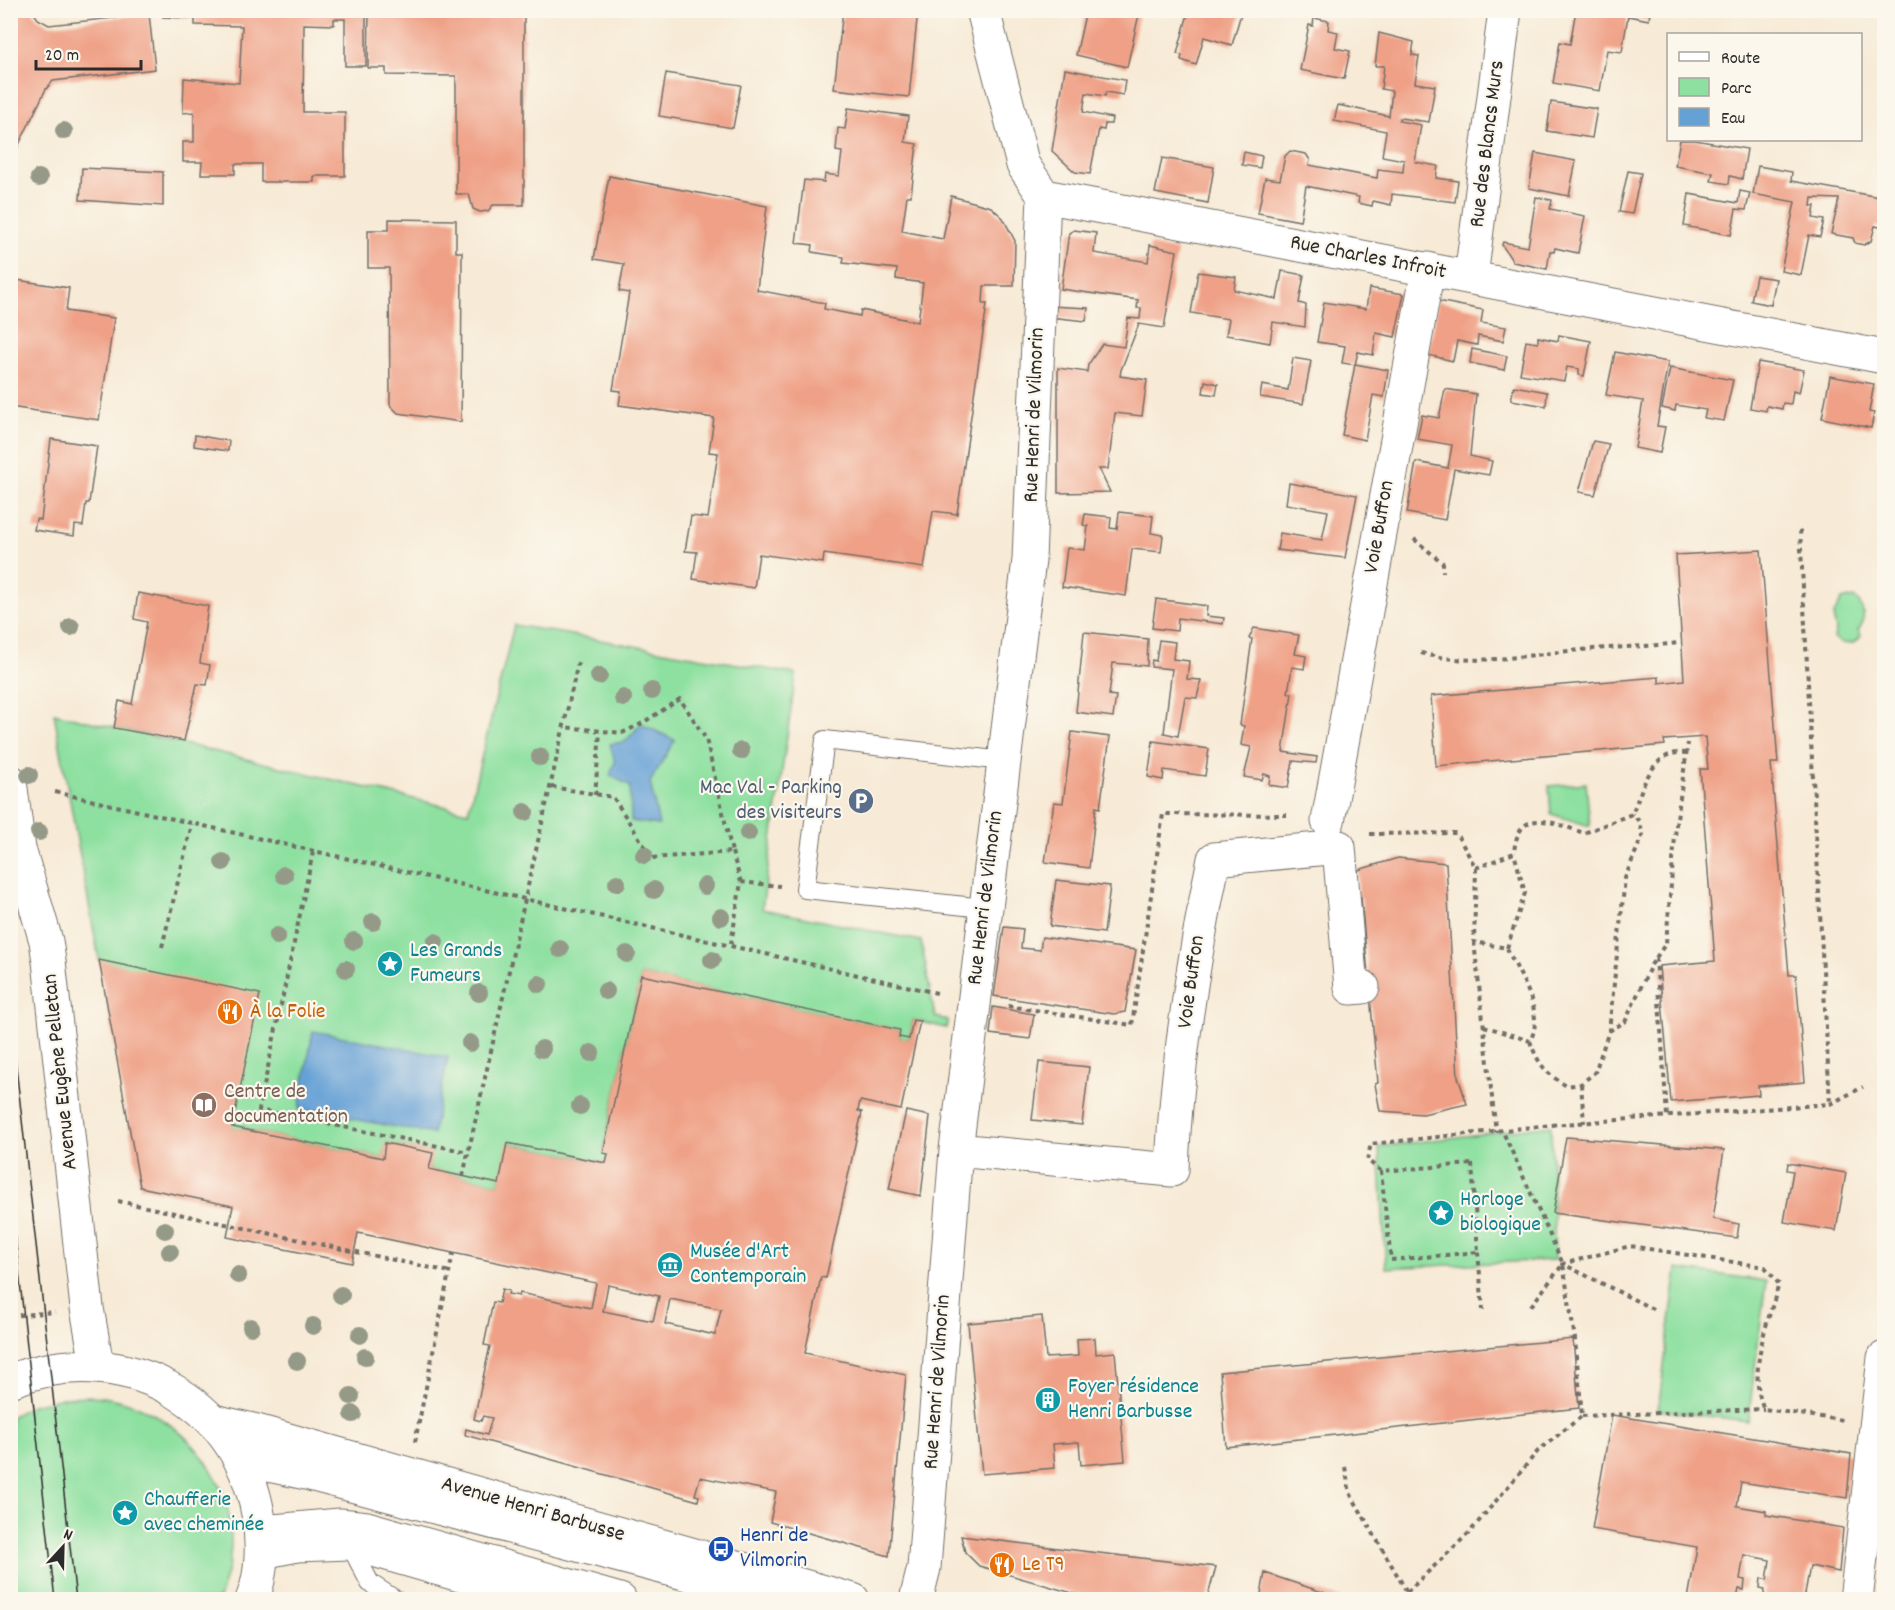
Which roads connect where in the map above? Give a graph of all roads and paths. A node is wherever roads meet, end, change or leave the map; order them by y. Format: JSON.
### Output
{"nodes":[{"id":1,"x":983,"y":10,"type":"edge"},
{"id":2,"x":1505,"y":10,"type":"edge"},
{"id":3,"x":1044,"y":196,"type":"junction"},
{"id":4,"x":1428,"y":269,"type":"junction"},
{"id":5,"x":1471,"y":277,"type":"junction"},
{"id":6,"x":1884,"y":357,"type":"edge"},
{"id":7,"x":1800,"y":530,"type":"dead end"},
{"id":8,"x":1678,"y":643,"type":"dead end"},
{"id":9,"x":1421,"y":653,"type":"dead end"},
{"id":10,"x":579,"y":658,"type":"dead end"},
{"id":11,"x":564,"y":727,"type":"junction"},
{"id":12,"x":600,"y":732,"type":"junction"},
{"id":13,"x":1688,"y":743,"type":"dead end"},
{"id":14,"x":1687,"y":753,"type":"junction"},
{"id":15,"x":1003,"y":761,"type":"junction"},
{"id":16,"x":10,"y":781,"type":"edge"},
{"id":17,"x":552,"y":787,"type":"junction"},
{"id":18,"x":55,"y":792,"type":"dead end"},
{"id":19,"x":595,"y":795,"type":"junction"},
{"id":20,"x":1632,"y":814,"type":"junction"},
{"id":21,"x":192,"y":824,"type":"junction"},
{"id":22,"x":1328,"y":828,"type":"junction"},
{"id":23,"x":313,"y":852,"type":"junction"},
{"id":24,"x":732,"y":852,"type":"junction"},
{"id":25,"x":1514,"y":853,"type":"junction"},
{"id":26,"x":1476,"y":868,"type":"junction"},
{"id":27,"x":741,"y":882,"type":"junction"},
{"id":28,"x":805,"y":889,"type":"junction"},
{"id":29,"x":525,"y":901,"type":"junction"},
{"id":30,"x":984,"y":908,"type":"junction"},
{"id":31,"x":1474,"y":942,"type":"junction"},
{"id":32,"x":730,"y":944,"type":"junction"},
{"id":33,"x":162,"y":947,"type":"dead end"},
{"id":34,"x":1507,"y":948,"type":"junction"},
{"id":35,"x":1656,"y":958,"type":"junction"},
{"id":36,"x":1363,"y":987,"type":"dead end"},
{"id":37,"x":935,"y":993,"type":"dead end"},
{"id":38,"x":973,"y":1001,"type":"junction"},
{"id":39,"x":1484,"y":1026,"type":"junction"},
{"id":40,"x":1609,"y":1031,"type":"junction"},
{"id":41,"x":1530,"y":1041,"type":"junction"},
{"id":42,"x":1581,"y":1084,"type":"junction"},
{"id":43,"x":1863,"y":1087,"type":"dead end"},
{"id":44,"x":1830,"y":1104,"type":"junction"},
{"id":45,"x":1668,"y":1116,"type":"junction"},
{"id":46,"x":1584,"y":1123,"type":"junction"},
{"id":47,"x":1496,"y":1132,"type":"junction"},
{"id":48,"x":1503,"y":1132,"type":"junction"},
{"id":49,"x":956,"y":1150,"type":"junction"},
{"id":50,"x":468,"y":1152,"type":"junction"},
{"id":51,"x":1381,"y":1170,"type":"junction"},
{"id":52,"x":463,"y":1176,"type":"dead end"},
{"id":53,"x":118,"y":1201,"type":"dead end"},
{"id":54,"x":1478,"y":1252,"type":"junction"},
{"id":55,"x":453,"y":1253,"type":"dead end"},
{"id":56,"x":1563,"y":1264,"type":"junction"},
{"id":57,"x":450,"y":1272,"type":"junction"},
{"id":58,"x":1531,"y":1306,"type":"dead end"},
{"id":59,"x":1653,"y":1309,"type":"dead end"},
{"id":60,"x":1483,"y":1310,"type":"dead end"},
{"id":61,"x":64,"y":1311,"type":"dead end"},
{"id":62,"x":10,"y":1316,"type":"edge"},
{"id":63,"x":1884,"y":1358,"type":"edge"},
{"id":64,"x":97,"y":1365,"type":"junction"},
{"id":65,"x":10,"y":1382,"type":"edge"},
{"id":66,"x":1764,"y":1409,"type":"junction"},
{"id":67,"x":1582,"y":1416,"type":"junction"},
{"id":68,"x":214,"y":1421,"type":"junction"},
{"id":69,"x":1875,"y":1425,"type":"junction"},
{"id":70,"x":413,"y":1452,"type":"dead end"},
{"id":71,"x":241,"y":1459,"type":"junction"},
{"id":72,"x":1346,"y":1467,"type":"dead end"},
{"id":73,"x":344,"y":1534,"type":"junction"},
{"id":74,"x":262,"y":1542,"type":"junction"},
{"id":75,"x":1407,"y":1592,"type":"junction"},
{"id":76,"x":252,"y":1599,"type":"edge"},
{"id":77,"x":396,"y":1599,"type":"edge"},
{"id":78,"x":546,"y":1599,"type":"edge"},
{"id":79,"x":620,"y":1599,"type":"edge"},
{"id":80,"x":786,"y":1599,"type":"edge"},
{"id":81,"x":853,"y":1599,"type":"edge"},
{"id":82,"x":916,"y":1599,"type":"edge"},
{"id":83,"x":1404,"y":1599,"type":"edge"},
{"id":84,"x":1856,"y":1599,"type":"edge"}],
"edges":[{"from":1,"to":3,"type":"street"},
{"from":2,"to":5,"type":"street","name":"Rue des Blancs Murs"},
{"from":3,"to":4,"type":"street","name":"Rue Charles Infroit"},
{"from":3,"to":15,"type":"street","name":"Rue Henri de Vilmorin"},
{"from":4,"to":5,"type":"street","name":"Rue Charles Infroit"},
{"from":4,"to":22,"type":"street","name":"Voie Buffon"},
{"from":5,"to":6,"type":"street","name":"Rue Charles Infroit"},
{"from":7,"to":44,"type":"path"},
{"from":8,"to":9,"type":"path"},
{"from":10,"to":11,"type":"path"},
{"from":11,"to":12,"type":"path"},
{"from":11,"to":17,"type":"path"},
{"from":12,"to":19,"type":"path"},
{"from":12,"to":24,"type":"path"},
{"from":13,"to":14,"type":"path"},
{"from":14,"to":20,"type":"path"},
{"from":14,"to":35,"type":"path"},
{"from":15,"to":28,"type":"lane"},
{"from":15,"to":30,"type":"street","name":"Rue Henri de Vilmorin"},
{"from":16,"to":64,"type":"street","name":"Avenue Eugène Pelletan"},
{"from":17,"to":19,"type":"path"},
{"from":17,"to":29,"type":"path"},
{"from":18,"to":21,"type":"path"},
{"from":19,"to":24,"type":"path"},
{"from":20,"to":25,"type":"path"},
{"from":20,"to":40,"type":"path"},
{"from":21,"to":23,"type":"path"},
{"from":21,"to":33,"type":"path"},
{"from":22,"to":26,"type":"path"},
{"from":22,"to":36,"type":"street"},
{"from":22,"to":38,"type":"path"},
{"from":22,"to":49,"type":"street","name":"Voie Buffon"},
{"from":23,"to":29,"type":"path"},
{"from":23,"to":50,"type":"path"},
{"from":24,"to":27,"type":"path"},
{"from":25,"to":26,"type":"path"},
{"from":25,"to":34,"type":"path"},
{"from":26,"to":31,"type":"path"},
{"from":27,"to":28,"type":"path"},
{"from":27,"to":32,"type":"path"},
{"from":28,"to":30,"type":"lane"},
{"from":29,"to":32,"type":"path"},
{"from":29,"to":50,"type":"path"},
{"from":30,"to":38,"type":"street","name":"Rue Henri de Vilmorin"},
{"from":31,"to":34,"type":"path"},
{"from":31,"to":39,"type":"path"},
{"from":32,"to":37,"type":"path"},
{"from":34,"to":41,"type":"path"},
{"from":35,"to":40,"type":"path"},
{"from":35,"to":45,"type":"path"},
{"from":38,"to":49,"type":"street","name":"Rue Henri de Vilmorin"},
{"from":39,"to":41,"type":"path"},
{"from":39,"to":47,"type":"path"},
{"from":40,"to":42,"type":"path"},
{"from":41,"to":42,"type":"path"},
{"from":42,"to":46,"type":"path"},
{"from":43,"to":44,"type":"path"},
{"from":44,"to":45,"type":"path"},
{"from":45,"to":46,"type":"path"},
{"from":46,"to":48,"type":"path"},
{"from":47,"to":48,"type":"path"},
{"from":47,"to":51,"type":"path"},
{"from":48,"to":56,"type":"path"},
{"from":49,"to":82,"type":"street","name":"Rue Henri de Vilmorin"},
{"from":50,"to":52,"type":"path"},
{"from":51,"to":54,"type":"path"},
{"from":51,"to":54,"type":"path"},
{"from":53,"to":57,"type":"path"},
{"from":54,"to":60,"type":"path"},
{"from":55,"to":57,"type":"path"},
{"from":56,"to":58,"type":"path"},
{"from":56,"to":59,"type":"path"},
{"from":56,"to":66,"type":"path"},
{"from":56,"to":67,"type":"path"},
{"from":57,"to":70,"type":"path"},
{"from":61,"to":62,"type":"path"},
{"from":63,"to":69,"type":"street"},
{"from":64,"to":65,"type":"street"},
{"from":64,"to":68,"type":"street"},
{"from":66,"to":67,"type":"path"},
{"from":66,"to":69,"type":"path"},
{"from":67,"to":75,"type":"path"},
{"from":68,"to":71,"type":"street"},
{"from":68,"to":81,"type":"street","name":"Avenue Henri Barbusse"},
{"from":69,"to":84,"type":"street"},
{"from":71,"to":74,"type":"street"},
{"from":71,"to":80,"type":"street","name":"Avenue Henri Barbusse"},
{"from":72,"to":75,"type":"path"},
{"from":73,"to":74,"type":"street"},
{"from":73,"to":77,"type":"lane"},
{"from":73,"to":78,"type":"street"},
{"from":73,"to":79,"type":"street"},
{"from":74,"to":76,"type":"street"},
{"from":75,"to":83,"type":"path"}]}
